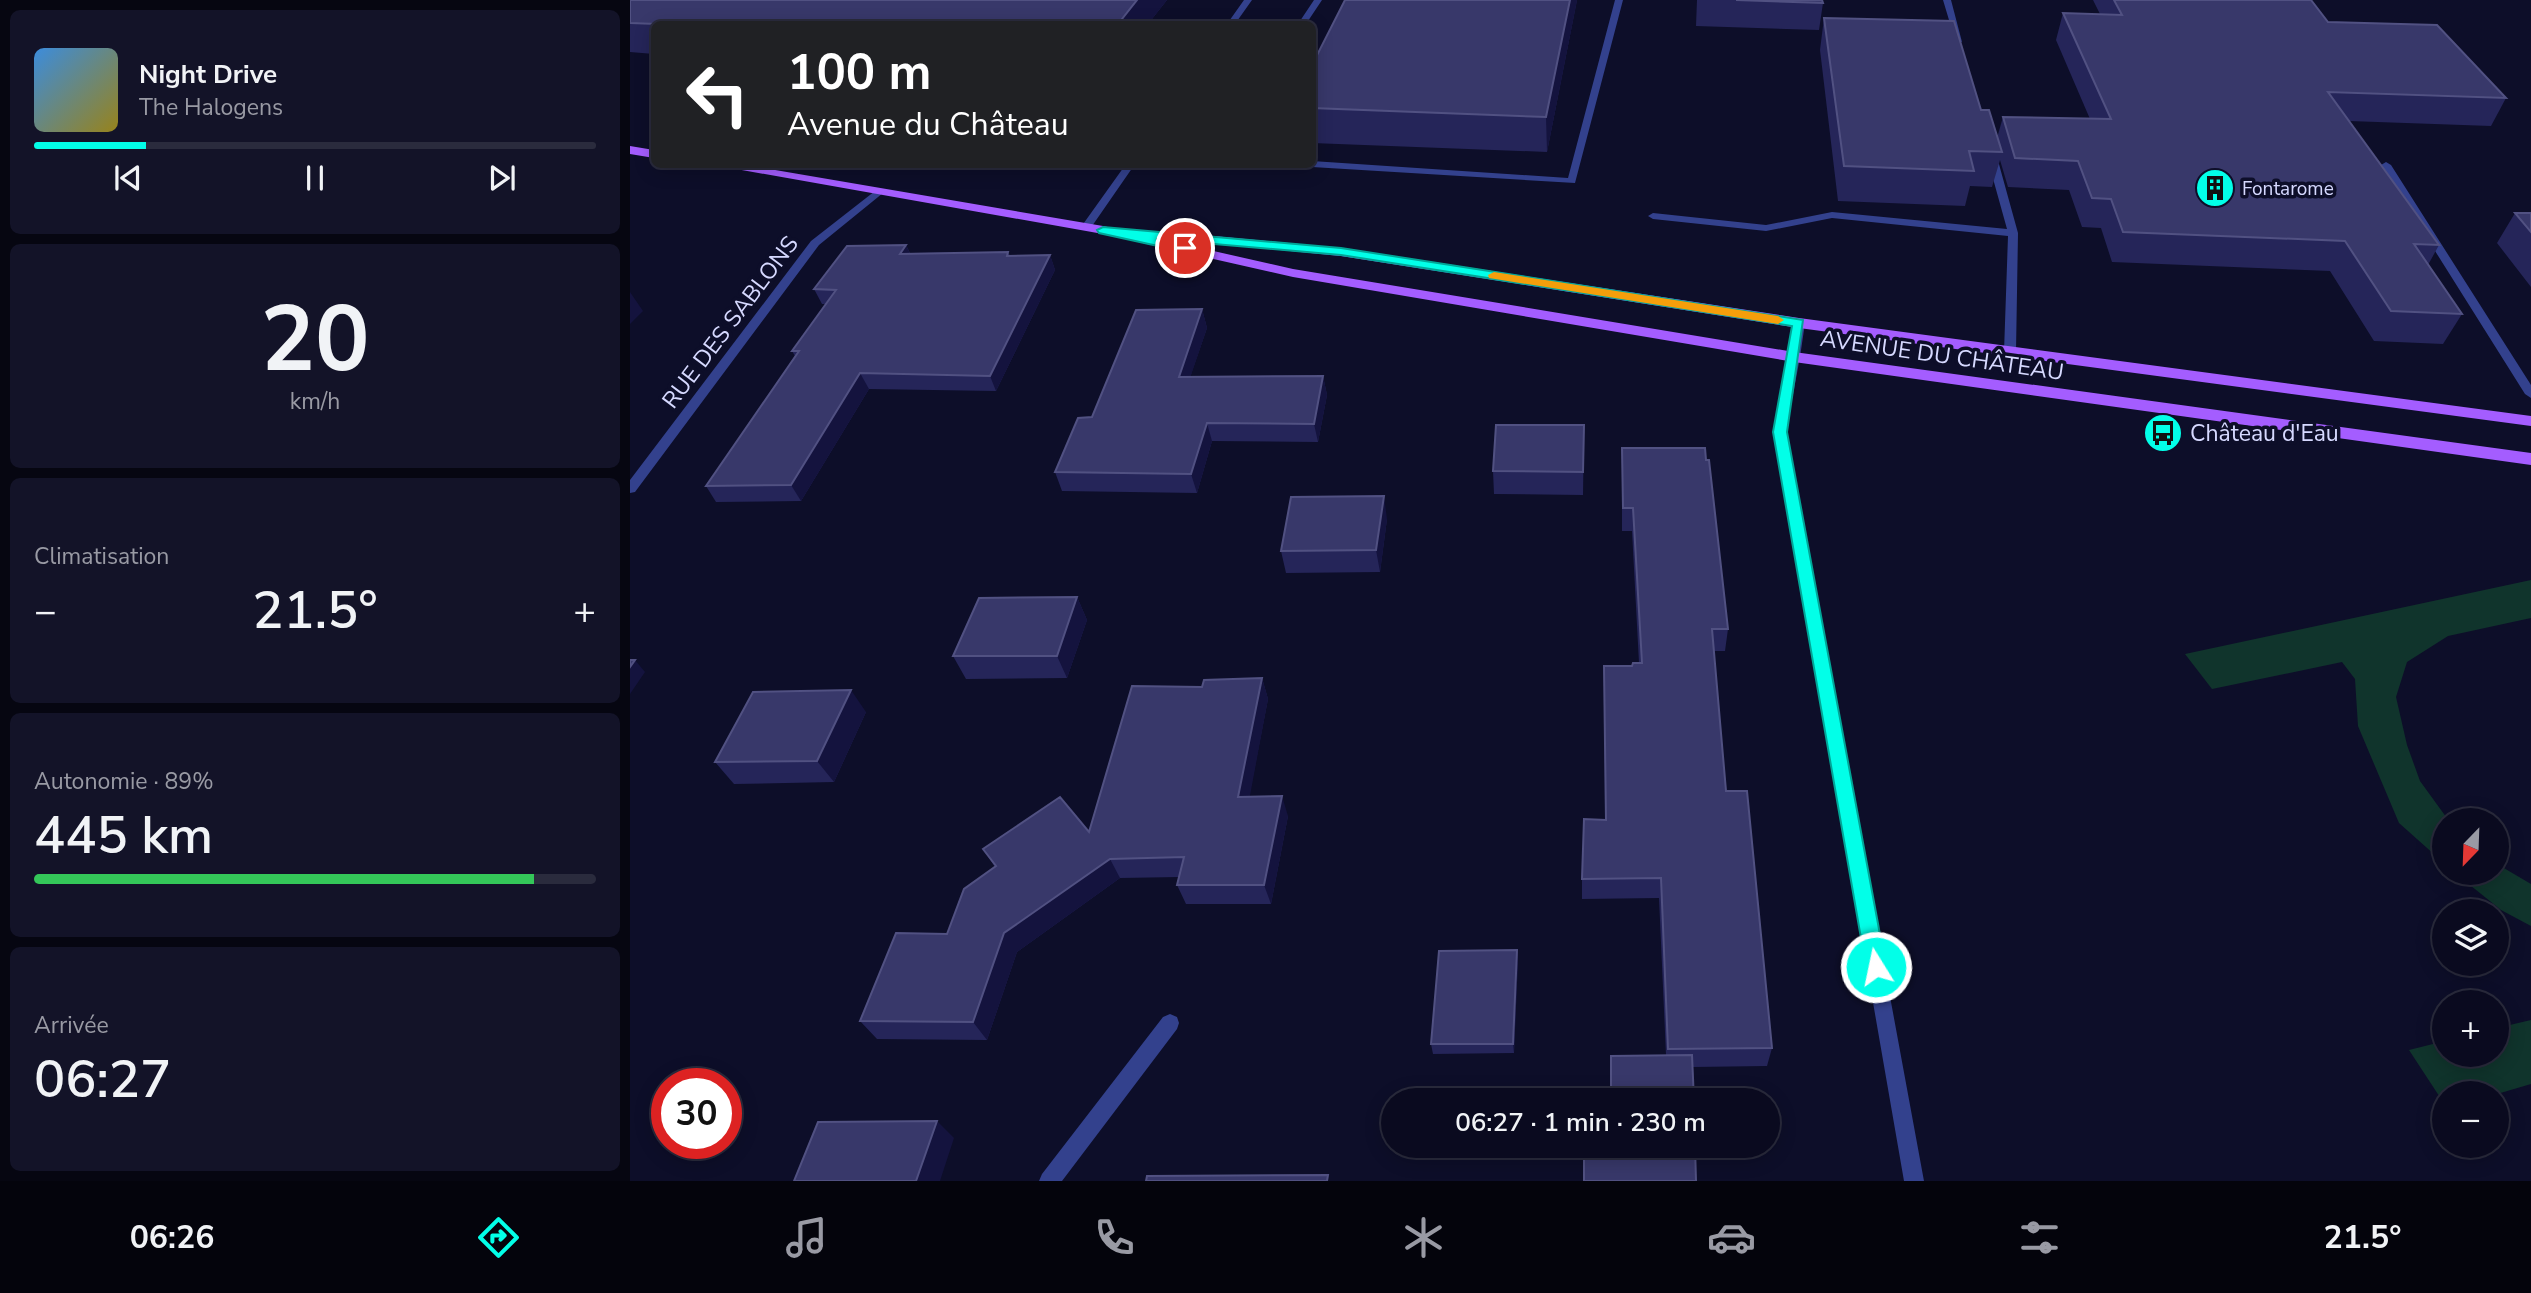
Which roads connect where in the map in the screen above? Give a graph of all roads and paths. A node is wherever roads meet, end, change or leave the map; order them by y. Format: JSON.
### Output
{"nodes":[{"id":1,"x":1248,"y":0,"type":"edge"},
{"id":2,"x":1318,"y":0,"type":"edge"},
{"id":3,"x":1619,"y":0,"type":"edge"},
{"id":4,"x":1947,"y":0,"type":"edge"},
{"id":5,"x":1233,"y":21,"type":"edge"},
{"id":6,"x":1304,"y":21,"type":"edge"},
{"id":7,"x":1962,"y":52,"type":"edge"},
{"id":8,"x":1988,"y":142,"type":"edge"},
{"id":9,"x":630,"y":150,"type":"edge"},
{"id":10,"x":651,"y":154,"type":"edge"},
{"id":11,"x":1316,"y":164,"type":"edge"},
{"id":12,"x":2386,"y":165,"type":"dead end"},
{"id":13,"x":737,"y":168,"type":"edge"},
{"id":14,"x":1128,"y":168,"type":"edge"},
{"id":15,"x":878,"y":193,"type":"junction"},
{"id":16,"x":1653,"y":216,"type":"dead end"},
{"id":17,"x":1086,"y":227,"type":"junction"},
{"id":18,"x":1103,"y":230,"type":"junction"},
{"id":19,"x":2013,"y":233,"type":"junction"},
{"id":20,"x":1799,"y":323,"type":"junction"},
{"id":21,"x":2010,"y":352,"type":"junction"},
{"id":22,"x":1794,"y":357,"type":"junction"},
{"id":23,"x":2531,"y":394,"type":"edge"},
{"id":24,"x":2531,"y":421,"type":"edge"},
{"id":25,"x":2531,"y":459,"type":"edge"},
{"id":26,"x":630,"y":489,"type":"edge"},
{"id":27,"x":1170,"y":1023,"type":"dead end"},
{"id":28,"x":1049,"y":1181,"type":"edge"},
{"id":29,"x":1914,"y":1181,"type":"edge"}],
"edges":[{"from":1,"to":5,"type":"street"},
{"from":2,"to":6,"type":"street"},
{"from":3,"to":11,"type":"street"},
{"from":4,"to":7,"type":"street"},
{"from":8,"to":19,"type":"street"},
{"from":9,"to":10,"type":"main road"},
{"from":12,"to":23,"type":"street"},
{"from":13,"to":15,"type":"main road","name":"AVENUE DU CHÂTEAU"},
{"from":14,"to":17,"type":"street"},
{"from":15,"to":17,"type":"main road","name":"AVENUE DU CHÂTEAU"},
{"from":15,"to":26,"type":"street","name":"RUE DES SABLONS"},
{"from":16,"to":19,"type":"street"},
{"from":17,"to":18,"type":"main road","name":"AVENUE DU CHÂTEAU"},
{"from":18,"to":20,"type":"main road","name":"AVENUE DU CHÂTEAU"},
{"from":18,"to":22,"type":"main road","name":"AVENUE DU CHÂTEAU"},
{"from":19,"to":21,"type":"street"},
{"from":20,"to":21,"type":"main road","name":"AVENUE DU CHÂTEAU"},
{"from":20,"to":22,"type":"street"},
{"from":21,"to":24,"type":"main road","name":"AVENUE DU CHÂTEAU"},
{"from":22,"to":25,"type":"main road","name":"AVENUE DU CHÂTEAU"},
{"from":22,"to":29,"type":"street"},
{"from":27,"to":28,"type":"street"}]}
